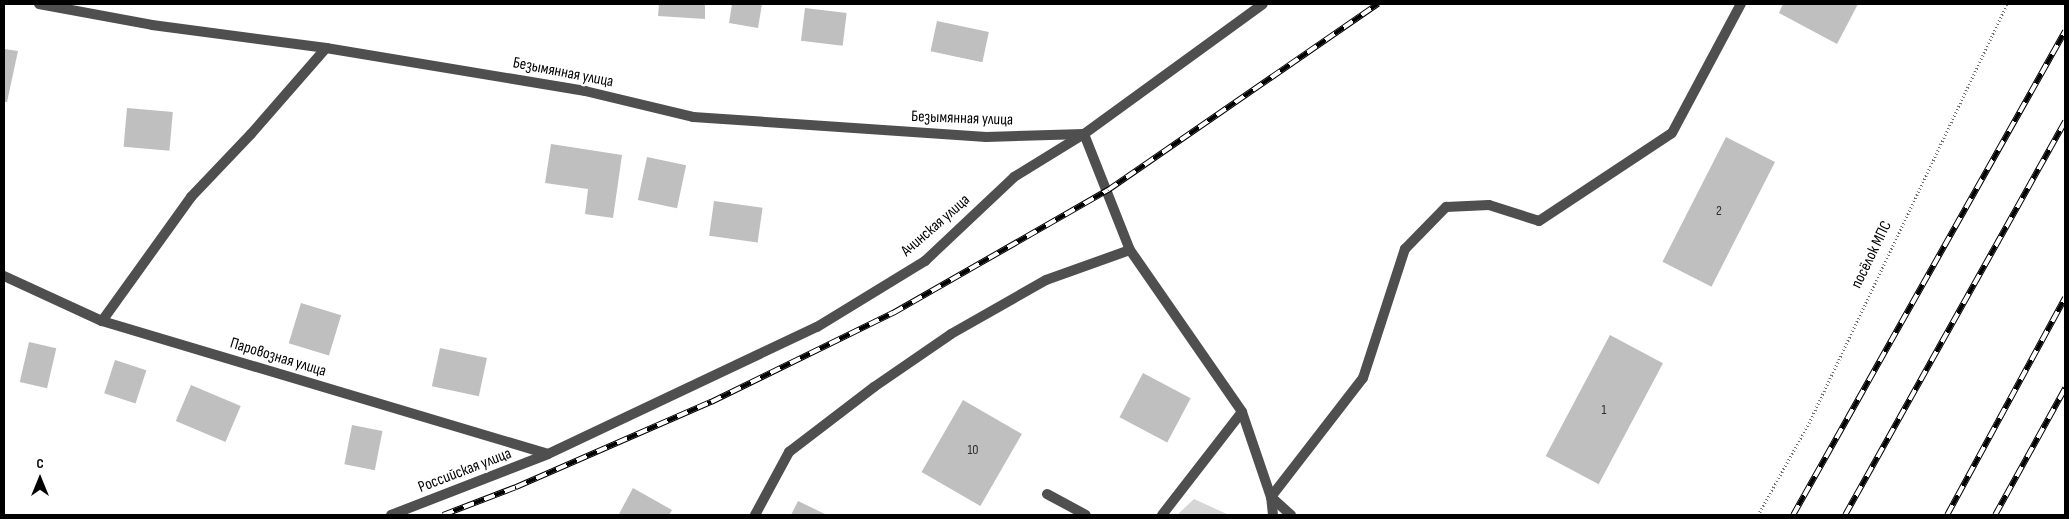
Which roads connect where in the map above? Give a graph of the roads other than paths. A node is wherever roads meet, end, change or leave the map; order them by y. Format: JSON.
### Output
{"nodes":[{"id":1,"x":39,"y":4,"type":"edge"},
{"id":2,"x":1263,"y":4,"type":"edge"},
{"id":3,"x":1741,"y":4,"type":"edge"},
{"id":4,"x":326,"y":48,"type":"junction"},
{"id":5,"x":1084,"y":134,"type":"junction"},
{"id":6,"x":1130,"y":250,"type":"junction"},
{"id":7,"x":4,"y":276,"type":"edge"},
{"id":8,"x":102,"y":321,"type":"junction"},
{"id":9,"x":1242,"y":412,"type":"junction"},
{"id":10,"x":548,"y":454,"type":"junction"},
{"id":11,"x":1048,"y":494,"type":"dead end"},
{"id":12,"x":1271,"y":497,"type":"junction"},
{"id":13,"x":392,"y":515,"type":"edge"},
{"id":14,"x":754,"y":515,"type":"edge"},
{"id":15,"x":1086,"y":515,"type":"edge"},
{"id":16,"x":1162,"y":515,"type":"edge"},
{"id":17,"x":1273,"y":515,"type":"edge"},
{"id":18,"x":1291,"y":515,"type":"edge"}],
"edges":[{"from":1,"to":4,"type":"street","name":"Безымянная улица"},
{"from":2,"to":5,"type":"street","name":"Ачинская улица"},
{"from":3,"to":12,"type":"street"},
{"from":4,"to":5,"type":"street","name":"Безымянная улица"},
{"from":4,"to":8,"type":"street"},
{"from":5,"to":6,"type":"street"},
{"from":5,"to":10,"type":"street","name":"Ачинская улица"},
{"from":6,"to":9,"type":"street"},
{"from":6,"to":14,"type":"street"},
{"from":7,"to":8,"type":"street","name":"Паровозная улица"},
{"from":8,"to":10,"type":"street","name":"Паровозная улица"},
{"from":9,"to":12,"type":"street"},
{"from":9,"to":16,"type":"street"},
{"from":10,"to":13,"type":"street","name":"Российская улица"},
{"from":11,"to":15,"type":"street"},
{"from":12,"to":17,"type":"street"},
{"from":12,"to":18,"type":"street"}]}
